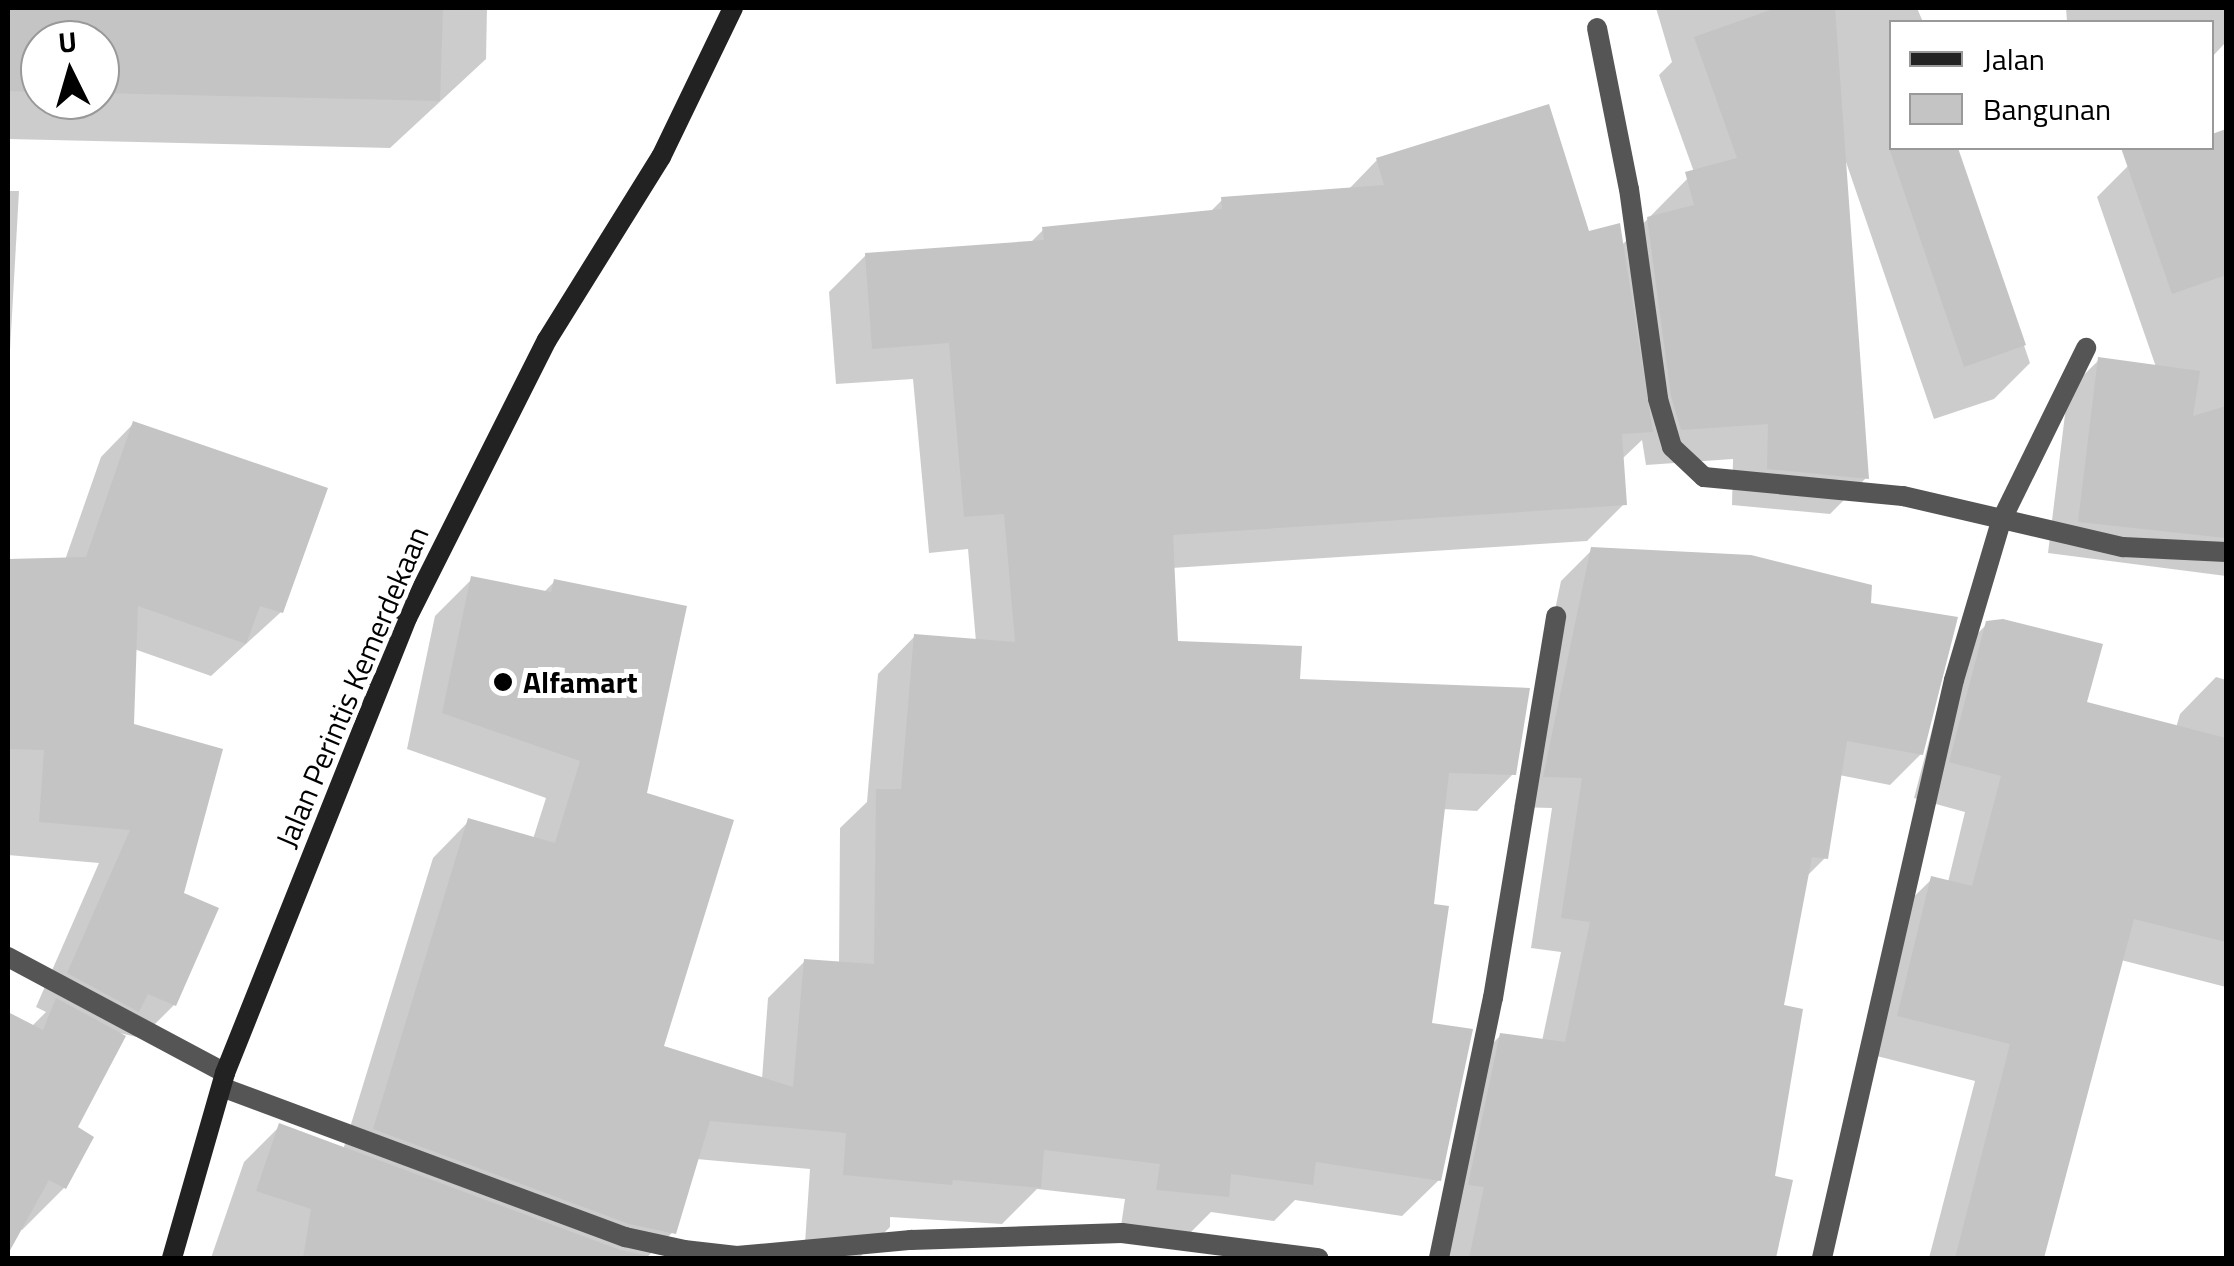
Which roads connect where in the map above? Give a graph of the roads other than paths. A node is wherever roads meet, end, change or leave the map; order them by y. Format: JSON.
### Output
{"nodes":[{"id":1,"x":734,"y":8,"type":"edge"},
{"id":2,"x":1597,"y":28,"type":"dead end"},
{"id":3,"x":2086,"y":348,"type":"dead end"},
{"id":4,"x":2001,"y":521,"type":"junction"},
{"id":5,"x":2226,"y":552,"type":"edge"},
{"id":6,"x":1556,"y":616,"type":"dead end"},
{"id":7,"x":8,"y":957,"type":"edge"},
{"id":8,"x":225,"y":1081,"type":"junction"},
{"id":9,"x":172,"y":1258,"type":"edge"},
{"id":10,"x":1318,"y":1258,"type":"edge"},
{"id":11,"x":1438,"y":1258,"type":"edge"},
{"id":12,"x":1822,"y":1258,"type":"edge"}],
"edges":[{"from":1,"to":8,"type":"street","name":"Jalan Perintis Kemerdekaan"},
{"from":2,"to":4,"type":"street"},
{"from":3,"to":4,"type":"street"},
{"from":4,"to":5,"type":"street"},
{"from":4,"to":12,"type":"street"},
{"from":6,"to":11,"type":"street"},
{"from":7,"to":8,"type":"street"},
{"from":8,"to":9,"type":"street","name":"Jalan Perintis Kemerdekaan"},
{"from":8,"to":10,"type":"street"}]}
